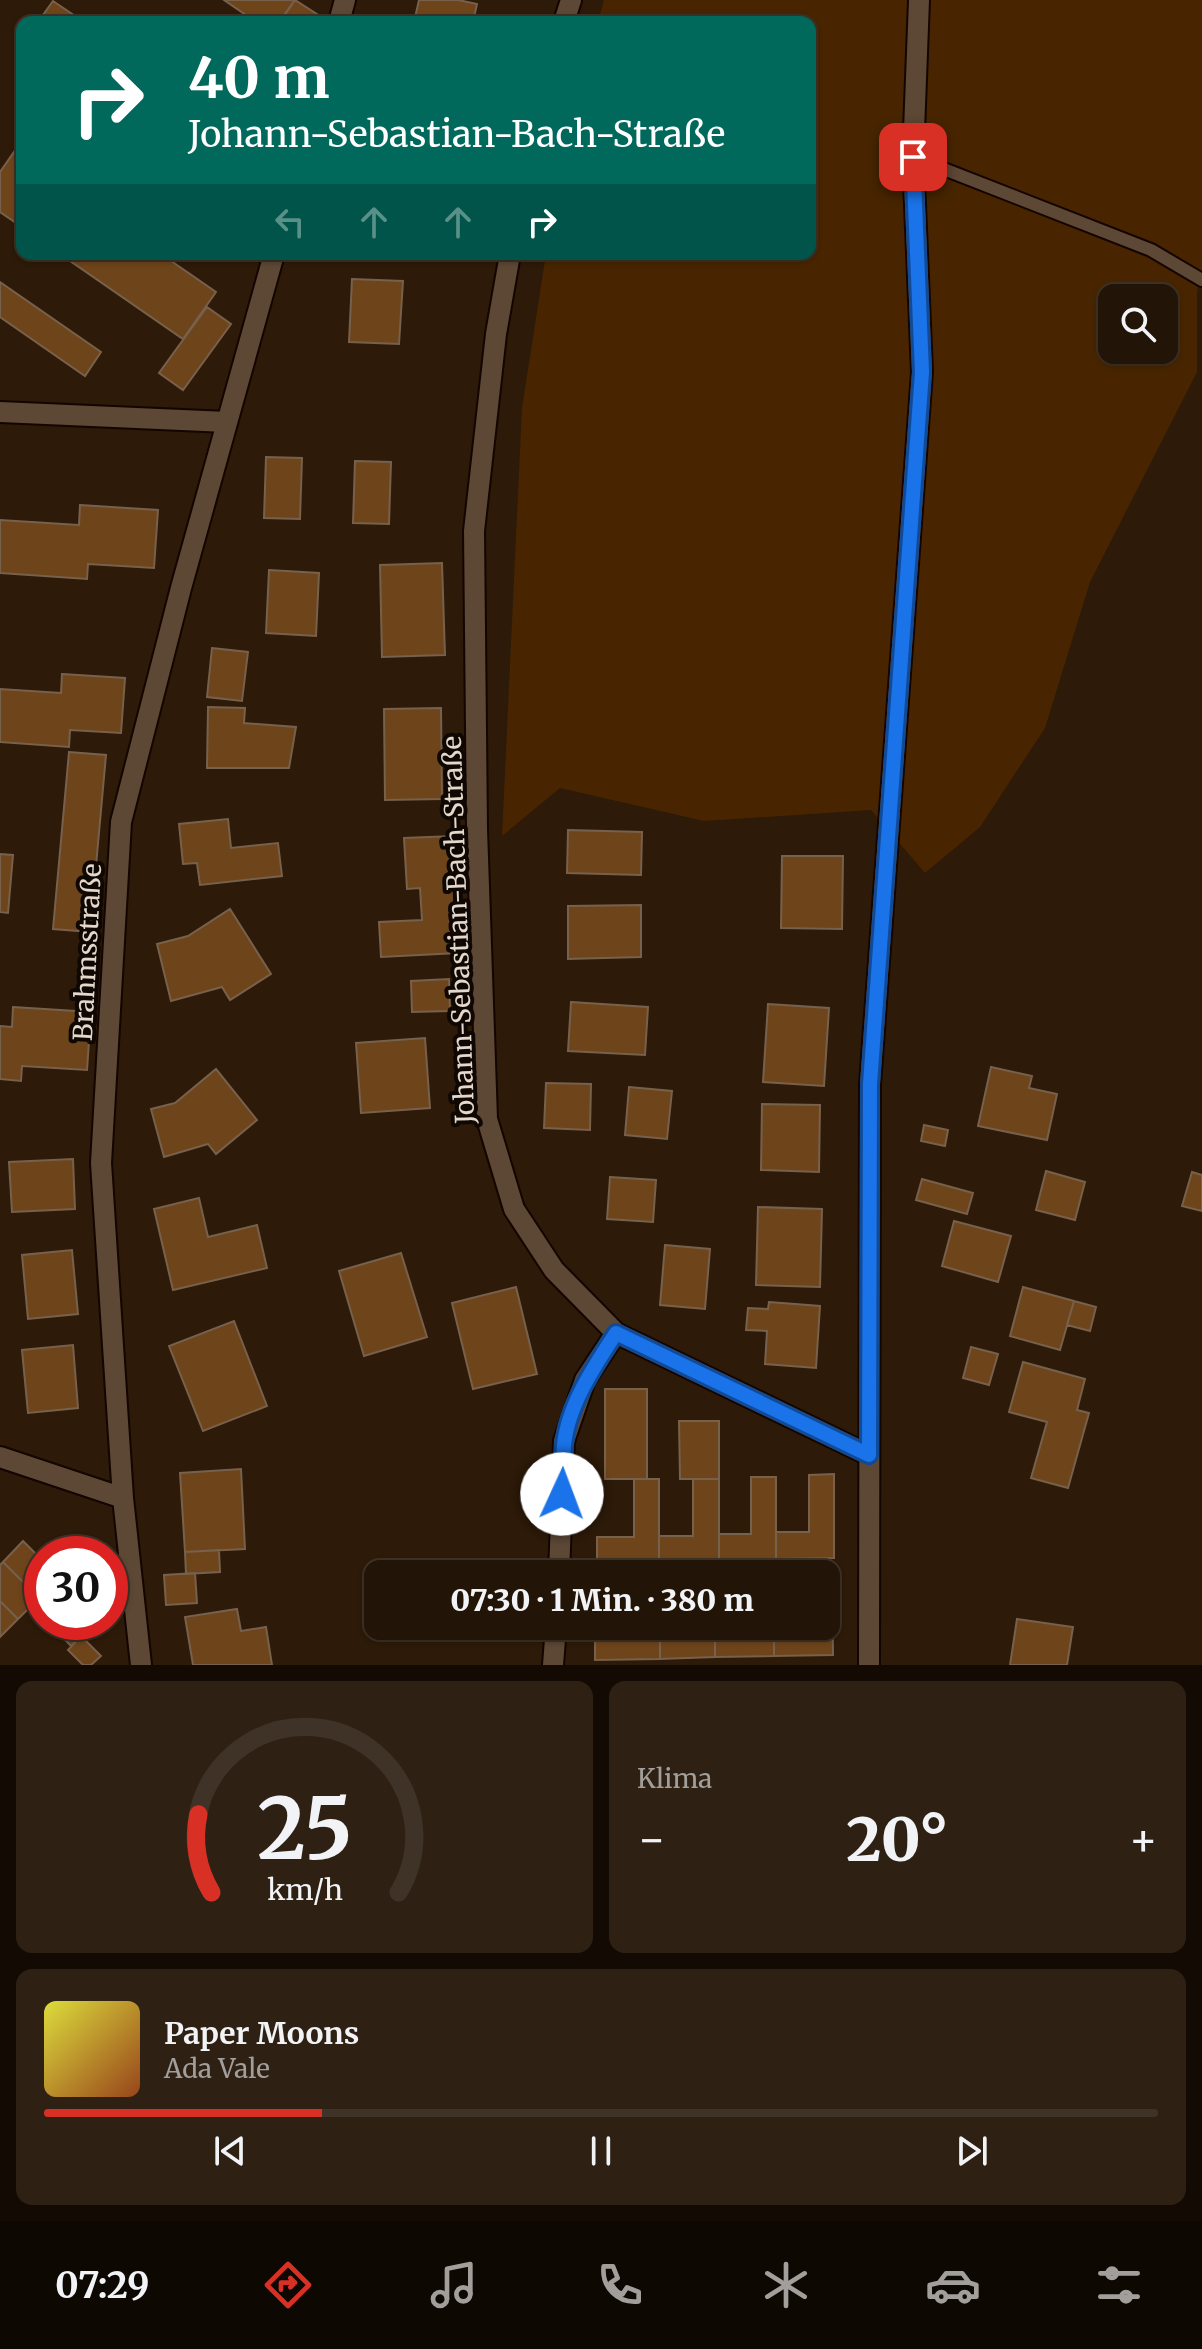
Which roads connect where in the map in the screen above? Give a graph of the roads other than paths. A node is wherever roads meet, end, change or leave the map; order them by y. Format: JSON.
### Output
{"nodes":[{"id":1,"x":919,"y":0,"type":"edge"},
{"id":2,"x":913,"y":157,"type":"junction"},
{"id":3,"x":272,"y":260,"type":"edge"},
{"id":4,"x":509,"y":260,"type":"edge"},
{"id":5,"x":1202,"y":280,"type":"edge"},
{"id":6,"x":0,"y":412,"type":"edge"},
{"id":7,"x":227,"y":422,"type":"junction"},
{"id":8,"x":616,"y":1333,"type":"junction"},
{"id":9,"x":869,"y":1455,"type":"junction"},
{"id":10,"x":0,"y":1457,"type":"edge"},
{"id":11,"x":123,"y":1498,"type":"junction"},
{"id":12,"x":560,"y":1560,"type":"edge"},
{"id":13,"x":555,"y":1640,"type":"edge"},
{"id":14,"x":141,"y":1665,"type":"edge"},
{"id":15,"x":553,"y":1665,"type":"edge"},
{"id":16,"x":869,"y":1665,"type":"edge"}],
"edges":[{"from":1,"to":2,"type":"street"},
{"from":2,"to":5,"type":"lane"},
{"from":2,"to":9,"type":"street"},
{"from":3,"to":7,"type":"street","name":"Brahmsstraße"},
{"from":4,"to":8,"type":"street","name":"Johann-Sebastian-Bach-Straße"},
{"from":6,"to":7,"type":"street"},
{"from":7,"to":11,"type":"street","name":"Brahmsstraße"},
{"from":8,"to":9,"type":"street","name":"Johann-Sebastian-Bach-Straße"},
{"from":8,"to":12,"type":"street"},
{"from":9,"to":16,"type":"street"},
{"from":10,"to":11,"type":"street"},
{"from":11,"to":14,"type":"street","name":"Brahmsstraße"},
{"from":13,"to":15,"type":"street"}]}
